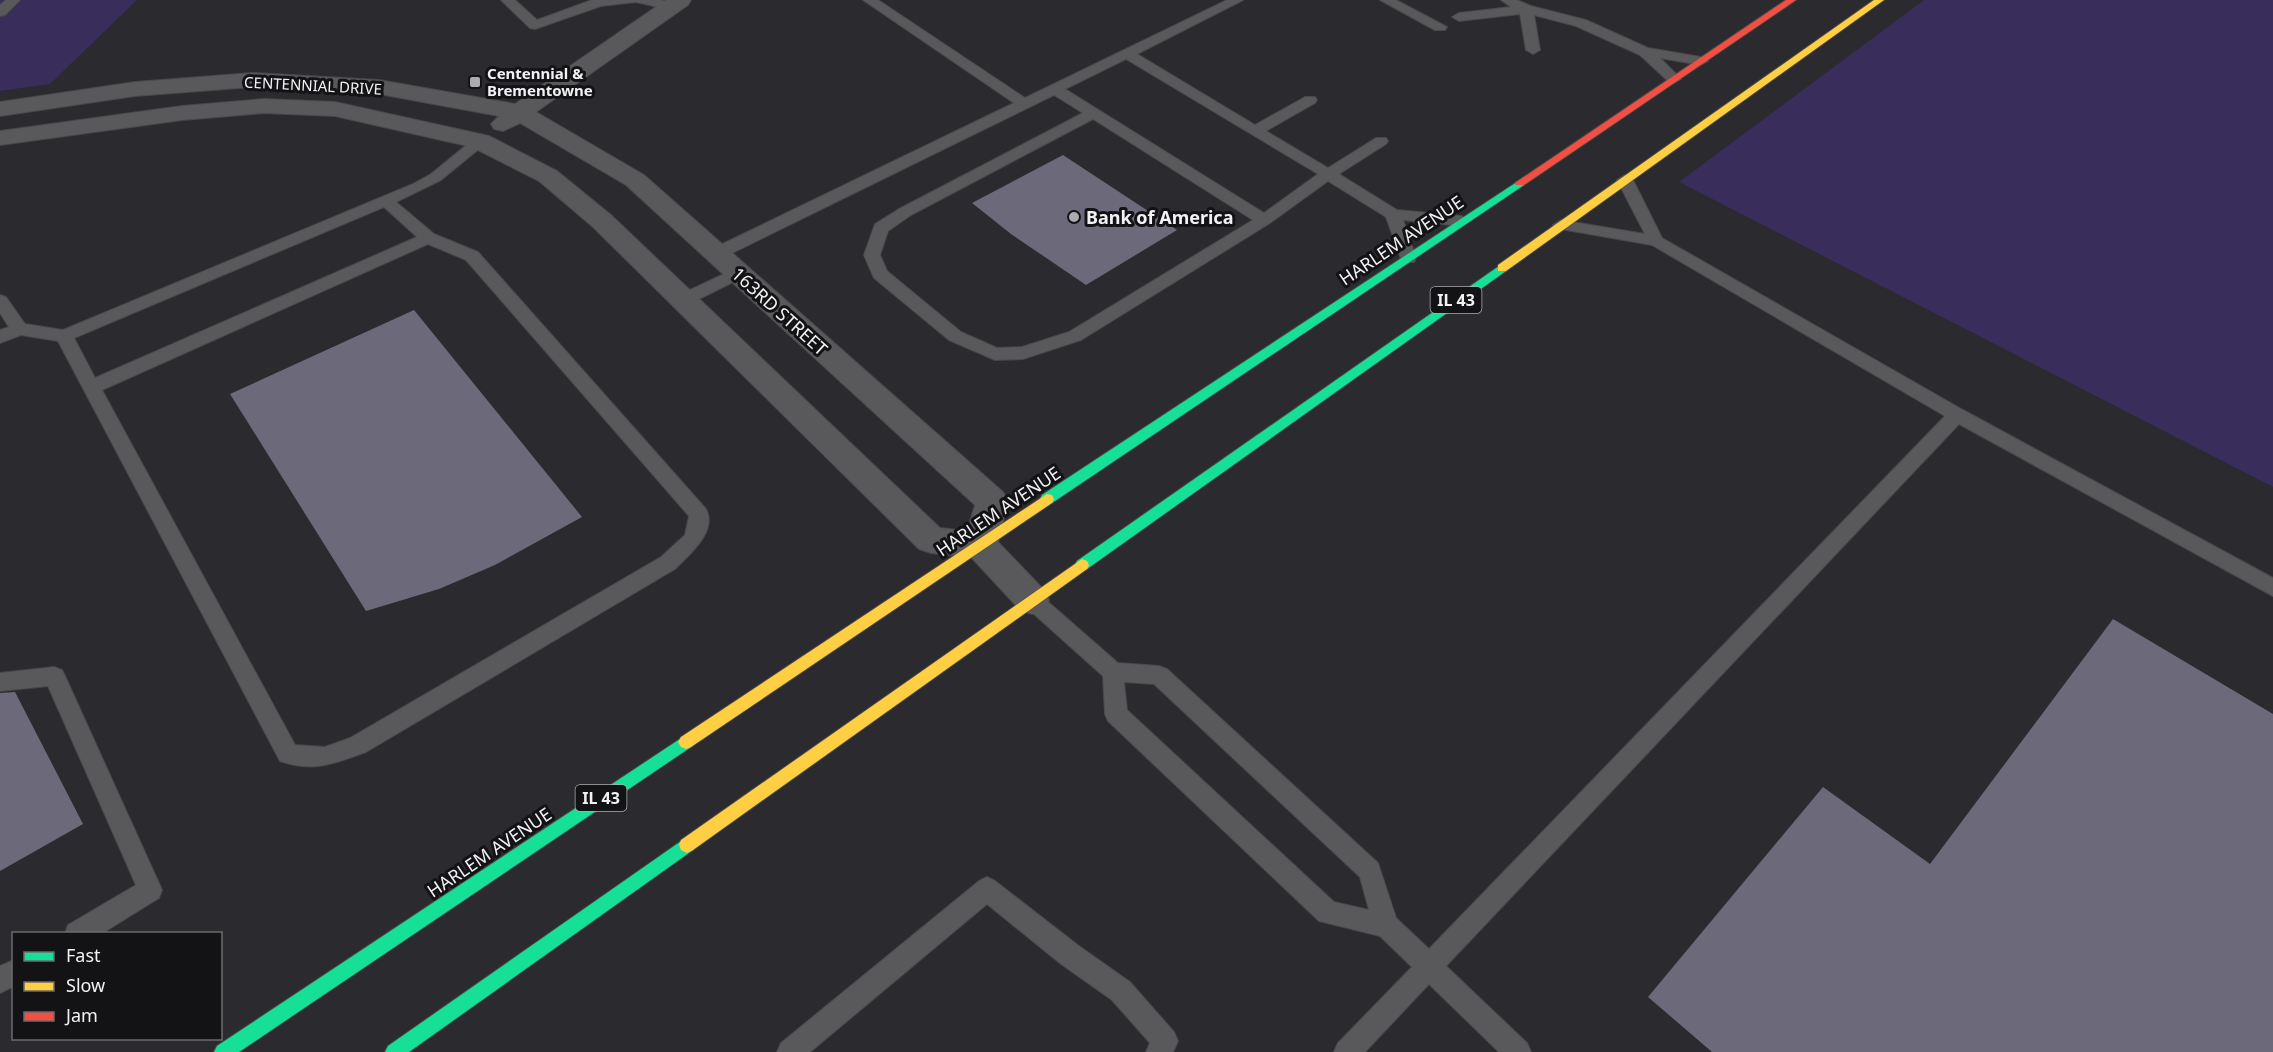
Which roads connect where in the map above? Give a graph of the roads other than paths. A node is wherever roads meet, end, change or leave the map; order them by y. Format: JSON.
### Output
{"nodes":[{"id":1,"x":14,"y":0,"type":"edge"},
{"id":2,"x":507,"y":0,"type":"edge"},
{"id":3,"x":631,"y":0,"type":"edge"},
{"id":4,"x":641,"y":0,"type":"edge"},
{"id":5,"x":869,"y":0,"type":"edge"},
{"id":6,"x":1238,"y":0,"type":"edge"},
{"id":7,"x":1386,"y":0,"type":"edge"},
{"id":8,"x":1506,"y":0,"type":"edge"},
{"id":9,"x":1792,"y":0,"type":"edge"},
{"id":10,"x":1880,"y":0,"type":"edge"},
{"id":11,"x":675,"y":3,"type":"edge"},
{"id":12,"x":1526,"y":9,"type":"junction"},
{"id":13,"x":0,"y":12,"type":"edge"},
{"id":14,"x":1459,"y":17,"type":"dead end"},
{"id":15,"x":1440,"y":27,"type":"dead end"},
{"id":16,"x":1533,"y":50,"type":"dead end"},
{"id":17,"x":1645,"y":52,"type":"junction"},
{"id":18,"x":1127,"y":54,"type":"junction"},
{"id":19,"x":1701,"y":61,"type":"junction"},
{"id":20,"x":1674,"y":79,"type":"junction"},
{"id":21,"x":1055,"y":89,"type":"junction"},
{"id":22,"x":1310,"y":100,"type":"dead end"},
{"id":23,"x":1024,"y":104,"type":"junction"},
{"id":24,"x":0,"y":109,"type":"edge"},
{"id":25,"x":518,"y":112,"type":"junction"},
{"id":26,"x":1093,"y":113,"type":"junction"},
{"id":27,"x":1255,"y":130,"type":"junction"},
{"id":28,"x":0,"y":138,"type":"edge"},
{"id":29,"x":480,"y":141,"type":"junction"},
{"id":30,"x":1381,"y":141,"type":"dead end"},
{"id":31,"x":1328,"y":174,"type":"junction"},
{"id":32,"x":1625,"y":180,"type":"junction"},
{"id":33,"x":386,"y":201,"type":"junction"},
{"id":34,"x":1393,"y":214,"type":"junction"},
{"id":35,"x":1264,"y":220,"type":"junction"},
{"id":36,"x":1462,"y":221,"type":"junction"},
{"id":37,"x":1561,"y":225,"type":"junction"},
{"id":38,"x":428,"y":238,"type":"junction"},
{"id":39,"x":1656,"y":241,"type":"junction"},
{"id":40,"x":1408,"y":258,"type":"junction"},
{"id":41,"x":727,"y":263,"type":"junction"},
{"id":42,"x":683,"y":300,"type":"junction"},
{"id":43,"x":0,"y":301,"type":"edge"},
{"id":44,"x":20,"y":329,"type":"junction"},
{"id":45,"x":64,"y":336,"type":"junction"},
{"id":46,"x":0,"y":337,"type":"edge"},
{"id":47,"x":91,"y":387,"type":"junction"},
{"id":48,"x":1957,"y":415,"type":"junction"},
{"id":49,"x":980,"y":545,"type":"junction"},
{"id":50,"x":2273,"y":588,"type":"edge"},
{"id":51,"x":1032,"y":600,"type":"junction"},
{"id":52,"x":1113,"y":672,"type":"junction"},
{"id":53,"x":0,"y":682,"type":"edge"},
{"id":54,"x":1386,"y":925,"type":"junction"},
{"id":55,"x":79,"y":932,"type":"edge"},
{"id":56,"x":1429,"y":967,"type":"junction"},
{"id":57,"x":223,"y":1052,"type":"edge"},
{"id":58,"x":394,"y":1052,"type":"edge"},
{"id":59,"x":790,"y":1052,"type":"edge"},
{"id":60,"x":1159,"y":1052,"type":"edge"},
{"id":61,"x":1347,"y":1052,"type":"edge"},
{"id":62,"x":1518,"y":1052,"type":"edge"}],
"edges":[{"from":1,"to":13,"type":"lane"},
{"from":2,"to":3,"type":"lane"},
{"from":4,"to":11,"type":"lane"},
{"from":5,"to":23,"type":"lane"},
{"from":6,"to":18,"type":"lane"},
{"from":7,"to":15,"type":"lane"},
{"from":8,"to":12,"type":"lane"},
{"from":9,"to":19,"type":"main road","name":"HARLEM AVENUE","number":"IL 43"},
{"from":10,"to":32,"type":"main road","number":"IL 43"},
{"from":11,"to":25,"type":"street"},
{"from":12,"to":14,"type":"lane"},
{"from":12,"to":16,"type":"lane"},
{"from":12,"to":17,"type":"lane"},
{"from":17,"to":19,"type":"lane"},
{"from":17,"to":20,"type":"lane"},
{"from":18,"to":21,"type":"lane"},
{"from":18,"to":27,"type":"lane"},
{"from":19,"to":20,"type":"main road","name":"HARLEM AVENUE","number":"IL 43"},
{"from":20,"to":36,"type":"main road","name":"HARLEM AVENUE","number":"IL 43"},
{"from":21,"to":23,"type":"lane"},
{"from":21,"to":26,"type":"lane"},
{"from":22,"to":27,"type":"lane"},
{"from":23,"to":41,"type":"lane"},
{"from":24,"to":25,"type":"street","name":"CENTENNIAL DRIVE"},
{"from":25,"to":29,"type":"street"},
{"from":25,"to":41,"type":"street","name":"163RD STREET"},
{"from":26,"to":35,"type":"lane"},
{"from":26,"to":35,"type":"lane"},
{"from":27,"to":31,"type":"lane"},
{"from":28,"to":29,"type":"street","name":"CENTENNIAL DRIVE"},
{"from":29,"to":33,"type":"lane"},
{"from":29,"to":42,"type":"street"},
{"from":30,"to":31,"type":"lane"},
{"from":31,"to":34,"type":"lane"},
{"from":31,"to":35,"type":"lane"},
{"from":32,"to":37,"type":"main road","number":"IL 43"},
{"from":32,"to":39,"type":"lane"},
{"from":33,"to":38,"type":"lane"},
{"from":33,"to":45,"type":"lane"},
{"from":34,"to":36,"type":"lane"},
{"from":34,"to":40,"type":"lane"},
{"from":36,"to":40,"type":"main road","name":"HARLEM AVENUE","number":"IL 43"},
{"from":37,"to":39,"type":"lane"},
{"from":37,"to":51,"type":"main road","number":"IL 43"},
{"from":38,"to":47,"type":"lane"},
{"from":38,"to":47,"type":"lane"},
{"from":39,"to":48,"type":"lane"},
{"from":40,"to":49,"type":"main road","name":"HARLEM AVENUE","number":"IL 43"},
{"from":41,"to":42,"type":"lane"},
{"from":41,"to":49,"type":"street","name":"163RD STREET"},
{"from":42,"to":49,"type":"street"},
{"from":43,"to":44,"type":"lane"},
{"from":44,"to":45,"type":"lane"},
{"from":44,"to":46,"type":"lane"},
{"from":45,"to":47,"type":"lane"},
{"from":48,"to":50,"type":"lane"},
{"from":48,"to":56,"type":"lane"},
{"from":49,"to":51,"type":"street"},
{"from":49,"to":57,"type":"main road","name":"HARLEM AVENUE","number":"IL 43"},
{"from":51,"to":52,"type":"lane"},
{"from":51,"to":58,"type":"main road","number":"IL 43"},
{"from":52,"to":54,"type":"lane"},
{"from":52,"to":54,"type":"lane"},
{"from":53,"to":55,"type":"lane"},
{"from":54,"to":56,"type":"lane"},
{"from":56,"to":61,"type":"lane"},
{"from":56,"to":62,"type":"lane"},
{"from":59,"to":60,"type":"lane"}]}
